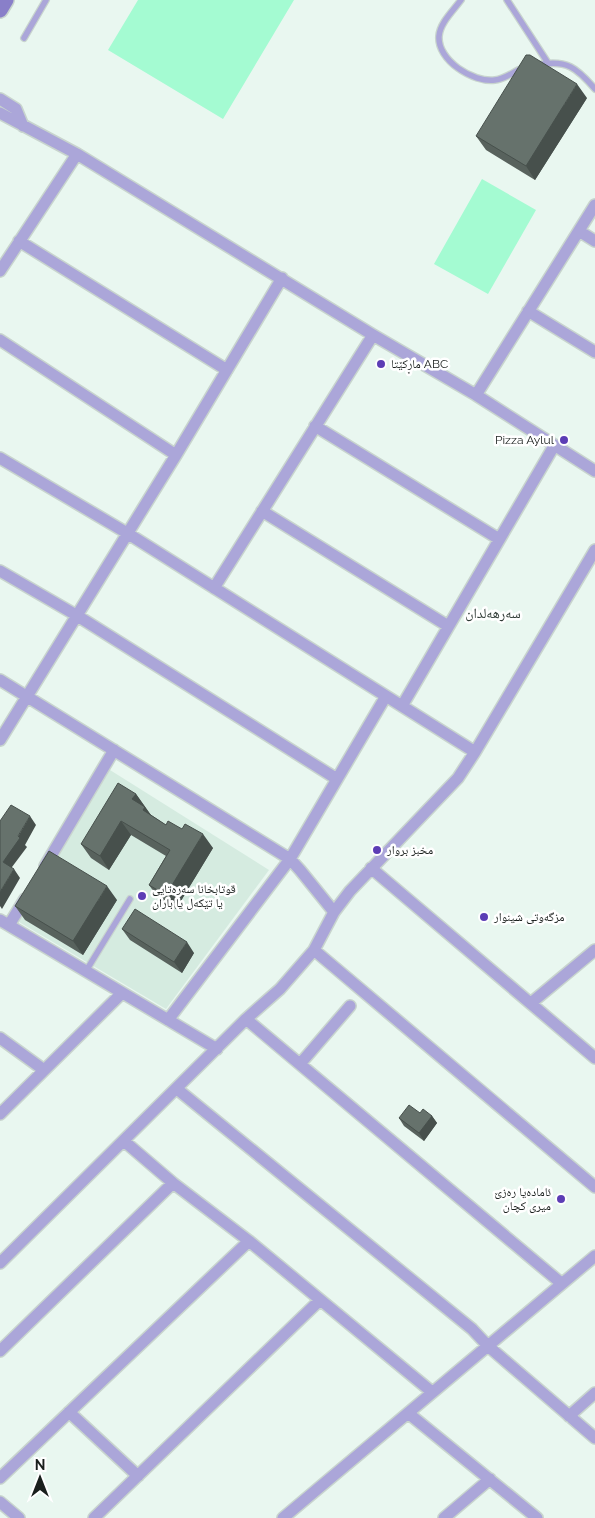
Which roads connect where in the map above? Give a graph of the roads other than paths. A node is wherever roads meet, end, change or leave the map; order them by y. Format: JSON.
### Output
{"nodes":[{"id":1,"x":6,"y":0,"type":"edge"},
{"id":2,"x":46,"y":0,"type":"edge"},
{"id":3,"x":461,"y":0,"type":"edge"},
{"id":4,"x":508,"y":0,"type":"edge"},
{"id":5,"x":0,"y":10,"type":"edge"},
{"id":6,"x":24,"y":38,"type":"dead end"},
{"id":7,"x":548,"y":63,"type":"junction"},
{"id":8,"x":595,"y":90,"type":"edge"},
{"id":9,"x":0,"y":99,"type":"edge"},
{"id":10,"x":0,"y":113,"type":"edge"},
{"id":11,"x":23,"y":126,"type":"junction"},
{"id":12,"x":77,"y":154,"type":"junction"},
{"id":13,"x":595,"y":205,"type":"edge"},
{"id":14,"x":579,"y":231,"type":"junction"},
{"id":15,"x":19,"y":241,"type":"junction"},
{"id":16,"x":595,"y":241,"type":"edge"},
{"id":17,"x":0,"y":271,"type":"edge"},
{"id":18,"x":282,"y":278,"type":"junction"},
{"id":19,"x":528,"y":311,"type":"junction"},
{"id":20,"x":373,"y":334,"type":"junction"},
{"id":21,"x":0,"y":340,"type":"edge"},
{"id":22,"x":595,"y":352,"type":"edge"},
{"id":23,"x":226,"y":370,"type":"junction"},
{"id":24,"x":476,"y":395,"type":"junction"},
{"id":25,"x":315,"y":426,"type":"junction"},
{"id":26,"x":554,"y":446,"type":"junction"},
{"id":27,"x":176,"y":455,"type":"junction"},
{"id":28,"x":0,"y":458,"type":"edge"},
{"id":29,"x":595,"y":472,"type":"edge"},
{"id":30,"x":262,"y":512,"type":"junction"},
{"id":31,"x":127,"y":533,"type":"junction"},
{"id":32,"x":499,"y":539,"type":"junction"},
{"id":33,"x":595,"y":550,"type":"edge"},
{"id":34,"x":0,"y":571,"type":"edge"},
{"id":35,"x":214,"y":588,"type":"junction"},
{"id":36,"x":76,"y":615,"type":"junction"},
{"id":37,"x":448,"y":626,"type":"junction"},
{"id":38,"x":0,"y":680,"type":"edge"},
{"id":39,"x":27,"y":696,"type":"junction"},
{"id":40,"x":386,"y":696,"type":"junction"},
{"id":41,"x":402,"y":706,"type":"junction"},
{"id":42,"x":2,"y":733,"type":"edge"},
{"id":43,"x":114,"y":750,"type":"junction"},
{"id":44,"x":475,"y":752,"type":"junction"},
{"id":45,"x":337,"y":779,"type":"junction"},
{"id":46,"x":290,"y":859,"type":"junction"},
{"id":47,"x":371,"y":868,"type":"junction"},
{"id":48,"x":39,"y":875,"type":"edge"},
{"id":49,"x":29,"y":892,"type":"edge"},
{"id":50,"x":130,"y":899,"type":"dead end"},
{"id":51,"x":334,"y":912,"type":"junction"},
{"id":52,"x":5,"y":923,"type":"edge"},
{"id":53,"x":314,"y":950,"type":"junction"},
{"id":54,"x":595,"y":950,"type":"edge"},
{"id":55,"x":86,"y":971,"type":"junction"},
{"id":56,"x":122,"y":993,"type":"junction"},
{"id":57,"x":531,"y":1004,"type":"junction"},
{"id":58,"x":350,"y":1006,"type":"dead end"},
{"id":59,"x":168,"y":1020,"type":"junction"},
{"id":60,"x":246,"y":1020,"type":"junction"},
{"id":61,"x":0,"y":1038,"type":"edge"},
{"id":62,"x":217,"y":1049,"type":"junction"},
{"id":63,"x":595,"y":1058,"type":"edge"},
{"id":64,"x":300,"y":1064,"type":"junction"},
{"id":65,"x":44,"y":1070,"type":"junction"},
{"id":66,"x":177,"y":1089,"type":"junction"},
{"id":67,"x":0,"y":1114,"type":"edge"},
{"id":68,"x":124,"y":1141,"type":"junction"},
{"id":69,"x":173,"y":1183,"type":"junction"},
{"id":70,"x":595,"y":1187,"type":"edge"},
{"id":71,"x":248,"y":1241,"type":"junction"},
{"id":72,"x":595,"y":1256,"type":"edge"},
{"id":73,"x":0,"y":1262,"type":"edge"},
{"id":74,"x":561,"y":1283,"type":"junction"},
{"id":75,"x":320,"y":1300,"type":"junction"},
{"id":76,"x":488,"y":1346,"type":"junction"},
{"id":77,"x":0,"y":1352,"type":"edge"},
{"id":78,"x":432,"y":1392,"type":"junction"},
{"id":79,"x":595,"y":1393,"type":"edge"},
{"id":80,"x":68,"y":1412,"type":"junction"},
{"id":81,"x":408,"y":1413,"type":"junction"},
{"id":82,"x":569,"y":1416,"type":"junction"},
{"id":83,"x":595,"y":1438,"type":"edge"},
{"id":84,"x":138,"y":1476,"type":"junction"},
{"id":85,"x":0,"y":1478,"type":"edge"},
{"id":86,"x":490,"y":1479,"type":"junction"},
{"id":87,"x":0,"y":1502,"type":"edge"},
{"id":88,"x":19,"y":1518,"type":"edge"},
{"id":89,"x":94,"y":1518,"type":"edge"},
{"id":90,"x":283,"y":1518,"type":"edge"},
{"id":91,"x":444,"y":1518,"type":"edge"},
{"id":92,"x":537,"y":1518,"type":"edge"}],
"edges":[{"from":1,"to":5,"type":"main road"},
{"from":2,"to":6,"type":"lane"},
{"from":3,"to":7,"type":"lane"},
{"from":4,"to":7,"type":"lane"},
{"from":7,"to":8,"type":"lane"},
{"from":9,"to":11,"type":"street"},
{"from":10,"to":11,"type":"street"},
{"from":11,"to":12,"type":"street"},
{"from":12,"to":15,"type":"street"},
{"from":12,"to":18,"type":"street"},
{"from":13,"to":14,"type":"street"},
{"from":14,"to":16,"type":"street"},
{"from":14,"to":19,"type":"street"},
{"from":15,"to":17,"type":"street"},
{"from":15,"to":23,"type":"street"},
{"from":18,"to":20,"type":"street"},
{"from":18,"to":23,"type":"street"},
{"from":19,"to":22,"type":"street"},
{"from":19,"to":24,"type":"street"},
{"from":20,"to":24,"type":"street"},
{"from":20,"to":25,"type":"street"},
{"from":21,"to":27,"type":"street"},
{"from":23,"to":27,"type":"street"},
{"from":24,"to":26,"type":"street"},
{"from":25,"to":30,"type":"street"},
{"from":25,"to":32,"type":"street"},
{"from":26,"to":29,"type":"street"},
{"from":26,"to":32,"type":"street"},
{"from":27,"to":31,"type":"street"},
{"from":28,"to":31,"type":"street"},
{"from":30,"to":35,"type":"street"},
{"from":30,"to":37,"type":"street"},
{"from":31,"to":35,"type":"street"},
{"from":31,"to":36,"type":"street"},
{"from":32,"to":37,"type":"street"},
{"from":33,"to":44,"type":"street"},
{"from":34,"to":36,"type":"street"},
{"from":35,"to":40,"type":"street"},
{"from":36,"to":39,"type":"street"},
{"from":36,"to":45,"type":"street"},
{"from":37,"to":41,"type":"street"},
{"from":38,"to":39,"type":"street"},
{"from":39,"to":42,"type":"street"},
{"from":39,"to":43,"type":"street"},
{"from":40,"to":41,"type":"street"},
{"from":40,"to":45,"type":"street"},
{"from":41,"to":44,"type":"street"},
{"from":43,"to":46,"type":"street"},
{"from":43,"to":48,"type":"street"},
{"from":44,"to":47,"type":"street"},
{"from":45,"to":46,"type":"street"},
{"from":46,"to":51,"type":"street"},
{"from":46,"to":59,"type":"street"},
{"from":47,"to":51,"type":"street"},
{"from":47,"to":57,"type":"street"},
{"from":49,"to":52,"type":"street"},
{"from":50,"to":55,"type":"lane"},
{"from":51,"to":53,"type":"street"},
{"from":52,"to":55,"type":"street"},
{"from":53,"to":60,"type":"street"},
{"from":53,"to":70,"type":"street"},
{"from":54,"to":57,"type":"street"},
{"from":55,"to":56,"type":"street"},
{"from":56,"to":59,"type":"street"},
{"from":56,"to":65,"type":"street"},
{"from":57,"to":63,"type":"street"},
{"from":58,"to":64,"type":"street"},
{"from":59,"to":62,"type":"street"},
{"from":60,"to":62,"type":"street"},
{"from":60,"to":64,"type":"street"},
{"from":61,"to":65,"type":"street"},
{"from":62,"to":66,"type":"street"},
{"from":64,"to":74,"type":"street"},
{"from":65,"to":67,"type":"street"},
{"from":66,"to":68,"type":"street"},
{"from":66,"to":76,"type":"street"},
{"from":68,"to":69,"type":"street"},
{"from":68,"to":73,"type":"street"},
{"from":69,"to":71,"type":"street"},
{"from":69,"to":77,"type":"street"},
{"from":71,"to":75,"type":"street"},
{"from":71,"to":80,"type":"street"},
{"from":72,"to":74,"type":"street"},
{"from":74,"to":76,"type":"street"},
{"from":75,"to":78,"type":"street"},
{"from":75,"to":84,"type":"street"},
{"from":76,"to":78,"type":"street"},
{"from":76,"to":82,"type":"street"},
{"from":78,"to":81,"type":"street"},
{"from":79,"to":82,"type":"street"},
{"from":80,"to":84,"type":"street"},
{"from":80,"to":85,"type":"street"},
{"from":81,"to":86,"type":"street"},
{"from":81,"to":90,"type":"street"},
{"from":82,"to":83,"type":"street"},
{"from":84,"to":89,"type":"street"},
{"from":86,"to":91,"type":"street"},
{"from":86,"to":92,"type":"street"},
{"from":87,"to":88,"type":"street"}]}
